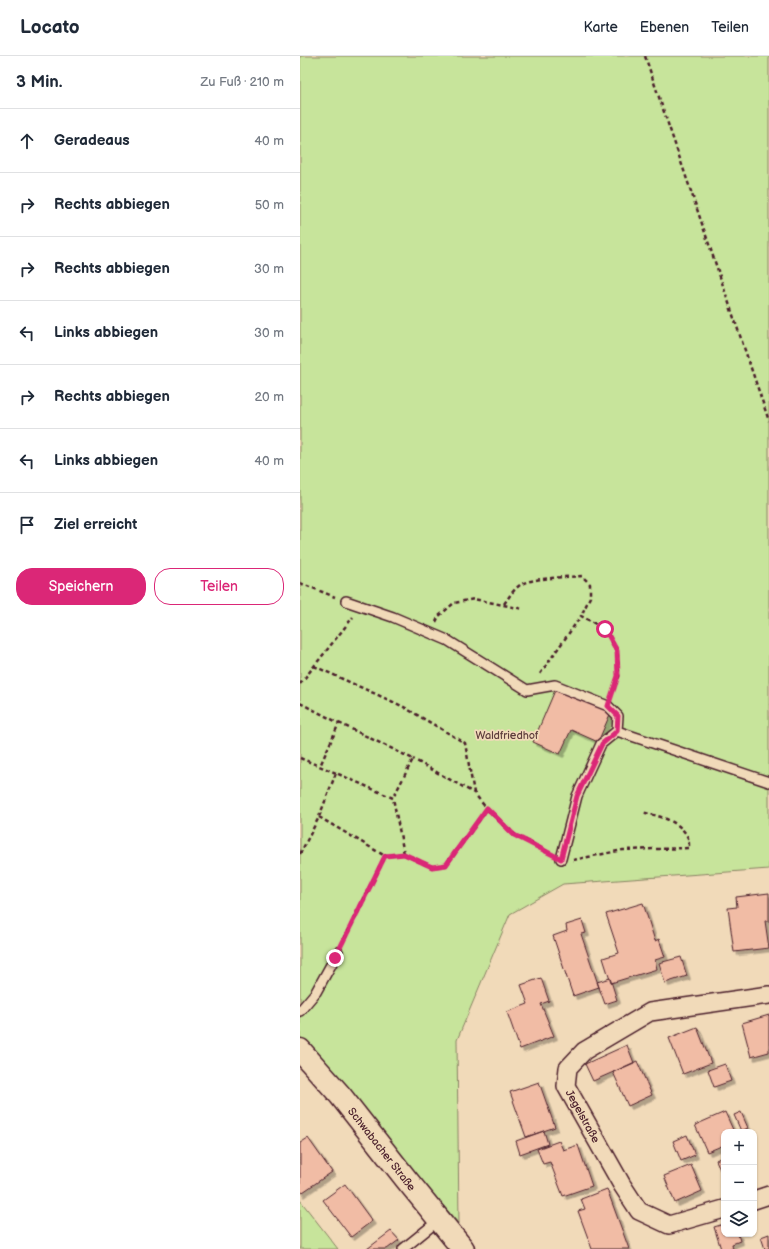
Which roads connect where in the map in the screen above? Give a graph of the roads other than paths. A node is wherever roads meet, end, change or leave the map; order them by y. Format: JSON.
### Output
{"nodes":[{"id":1,"x":346,"y":601,"type":"road end"},
{"id":2,"x":617,"y":731,"type":"junction"},
{"id":3,"x":769,"y":782,"type":"edge"},
{"id":4,"x":561,"y":859,"type":"road end"},
{"id":5,"x":338,"y":952,"type":"road end"},
{"id":6,"x":769,"y":995,"type":"edge"},
{"id":7,"x":300,"y":1011,"type":"edge"},
{"id":8,"x":300,"y":1050,"type":"edge"},
{"id":9,"x":769,"y":1195,"type":"edge"},
{"id":10,"x":757,"y":1199,"type":"edge"},
{"id":11,"x":721,"y":1210,"type":"edge"},
{"id":12,"x":439,"y":1220,"type":"junction"},
{"id":13,"x":403,"y":1249,"type":"edge"},
{"id":14,"x":463,"y":1249,"type":"edge"}],
"edges":[{"from":1,"to":2,"type":"lane"},
{"from":2,"to":3,"type":"lane"},
{"from":2,"to":4,"type":"lane"},
{"from":5,"to":7,"type":"lane"},
{"from":6,"to":11,"type":"street","name":"Jegelstraße"},
{"from":8,"to":12,"type":"main road","name":"Schwabacher Straße"},
{"from":9,"to":10,"type":"street"},
{"from":12,"to":13,"type":"lane"},
{"from":12,"to":14,"type":"main road","name":"Schwabacher Straße"}]}
